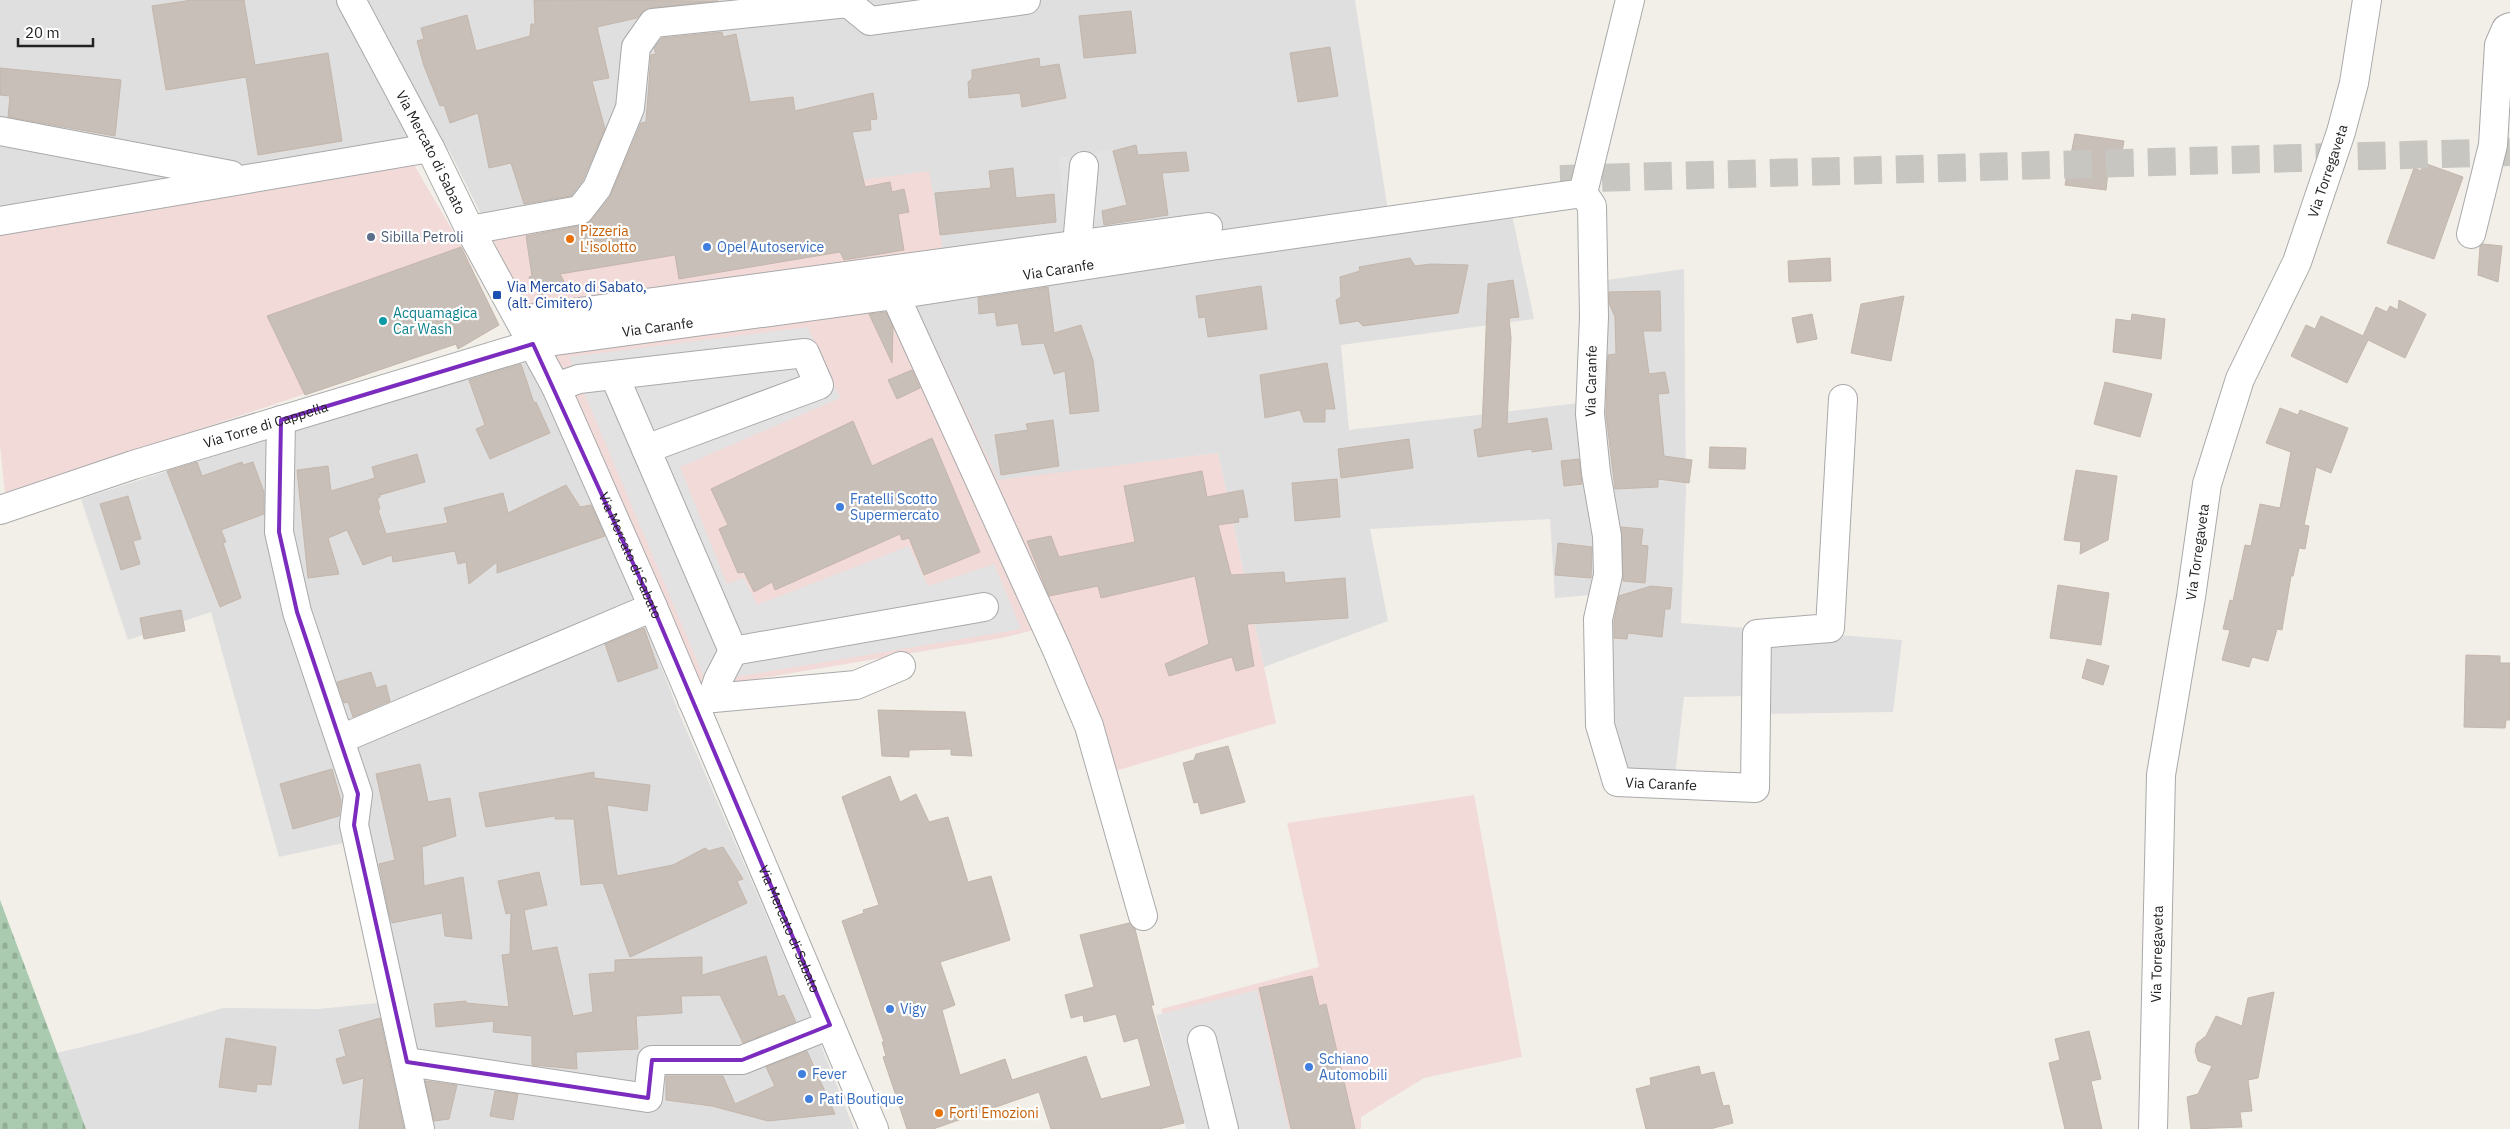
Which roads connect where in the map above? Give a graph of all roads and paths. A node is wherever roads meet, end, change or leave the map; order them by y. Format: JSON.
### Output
{"nodes":[{"id":1,"x":351,"y":0,"type":"edge"},
{"id":2,"x":1026,"y":0,"type":"edge"},
{"id":3,"x":1630,"y":0,"type":"edge"},
{"id":4,"x":2367,"y":0,"type":"edge"},
{"id":5,"x":847,"y":2,"type":"edge"},
{"id":6,"x":2510,"y":27,"type":"edge"},
{"id":7,"x":0,"y":131,"type":"edge"},
{"id":8,"x":430,"y":148,"type":"junction"},
{"id":9,"x":1084,"y":166,"type":"dead end"},
{"id":10,"x":250,"y":179,"type":"junction"},
{"id":11,"x":1560,"y":179,"type":"tunnel mouth"},
{"id":12,"x":1583,"y":193,"type":"junction"},
{"id":13,"x":0,"y":221,"type":"edge"},
{"id":14,"x":470,"y":230,"type":"junction"},
{"id":15,"x":2470,"y":234,"type":"dead end"},
{"id":16,"x":1077,"y":245,"type":"junction"},
{"id":17,"x":895,"y":295,"type":"junction"},
{"id":18,"x":520,"y":320,"type":"junction"},
{"id":19,"x":533,"y":344,"type":"junction"},
{"id":20,"x":614,"y":375,"type":"junction"},
{"id":21,"x":556,"y":387,"type":"junction"},
{"id":22,"x":1843,"y":399,"type":"dead end"},
{"id":23,"x":280,"y":420,"type":"junction"},
{"id":24,"x":646,"y":449,"type":"junction"},
{"id":25,"x":0,"y":510,"type":"edge"},
{"id":26,"x":653,"y":607,"type":"junction"},
{"id":27,"x":984,"y":607,"type":"dead end"},
{"id":28,"x":733,"y":651,"type":"junction"},
{"id":29,"x":901,"y":666,"type":"dead end"},
{"id":30,"x":702,"y":699,"type":"junction"},
{"id":31,"x":341,"y":739,"type":"junction"},
{"id":32,"x":1143,"y":916,"type":"dead end"},
{"id":33,"x":830,"y":1025,"type":"junction"},
{"id":34,"x":1202,"y":1040,"type":"dead end"},
{"id":35,"x":407,"y":1062,"type":"junction"},
{"id":36,"x":420,"y":1129,"type":"edge"},
{"id":37,"x":874,"y":1129,"type":"edge"},
{"id":38,"x":1224,"y":1129,"type":"edge"},
{"id":39,"x":2153,"y":1129,"type":"edge"}],
"edges":[{"from":1,"to":8,"type":"street","name":"Via Mercato di Sabato"},
{"from":2,"to":5,"type":"street"},
{"from":3,"to":12,"type":"street"},
{"from":4,"to":39,"type":"street","name":"Via Torregaveta"},
{"from":5,"to":14,"type":"street"},
{"from":6,"to":15,"type":"street"},
{"from":7,"to":10,"type":"street"},
{"from":8,"to":10,"type":"street"},
{"from":8,"to":14,"type":"street","name":"Via Mercato di Sabato"},
{"from":9,"to":16,"type":"street"},
{"from":10,"to":13,"type":"street"},
{"from":11,"to":16,"type":"street"},
{"from":12,"to":17,"type":"street","name":"Via Caranfe"},
{"from":12,"to":22,"type":"street","name":"Via Caranfe"},
{"from":14,"to":18,"type":"street","name":"Via Mercato di Sabato"},
{"from":16,"to":18,"type":"street"},
{"from":17,"to":19,"type":"street","name":"Via Caranfe"},
{"from":17,"to":32,"type":"street"},
{"from":18,"to":19,"type":"street","name":"Via Mercato di Sabato"},
{"from":19,"to":21,"type":"street","name":"Via Mercato di Sabato"},
{"from":19,"to":23,"type":"street","name":"Via Torre di Cappella"},
{"from":20,"to":21,"type":"street"},
{"from":20,"to":24,"type":"street"},
{"from":20,"to":24,"type":"street"},
{"from":21,"to":26,"type":"street","name":"Via Mercato di Sabato"},
{"from":23,"to":25,"type":"street","name":"Via Torre di Cappella"},
{"from":23,"to":31,"type":"street"},
{"from":24,"to":28,"type":"street"},
{"from":26,"to":30,"type":"street","name":"Via Mercato di Sabato"},
{"from":26,"to":31,"type":"street"},
{"from":27,"to":28,"type":"street"},
{"from":28,"to":30,"type":"street"},
{"from":29,"to":30,"type":"street"},
{"from":30,"to":33,"type":"street","name":"Via Mercato di Sabato"},
{"from":31,"to":35,"type":"street"},
{"from":33,"to":35,"type":"street"},
{"from":33,"to":37,"type":"street","name":"Via Mercato di Sabato"},
{"from":34,"to":38,"type":"street"},
{"from":35,"to":36,"type":"street"}]}
